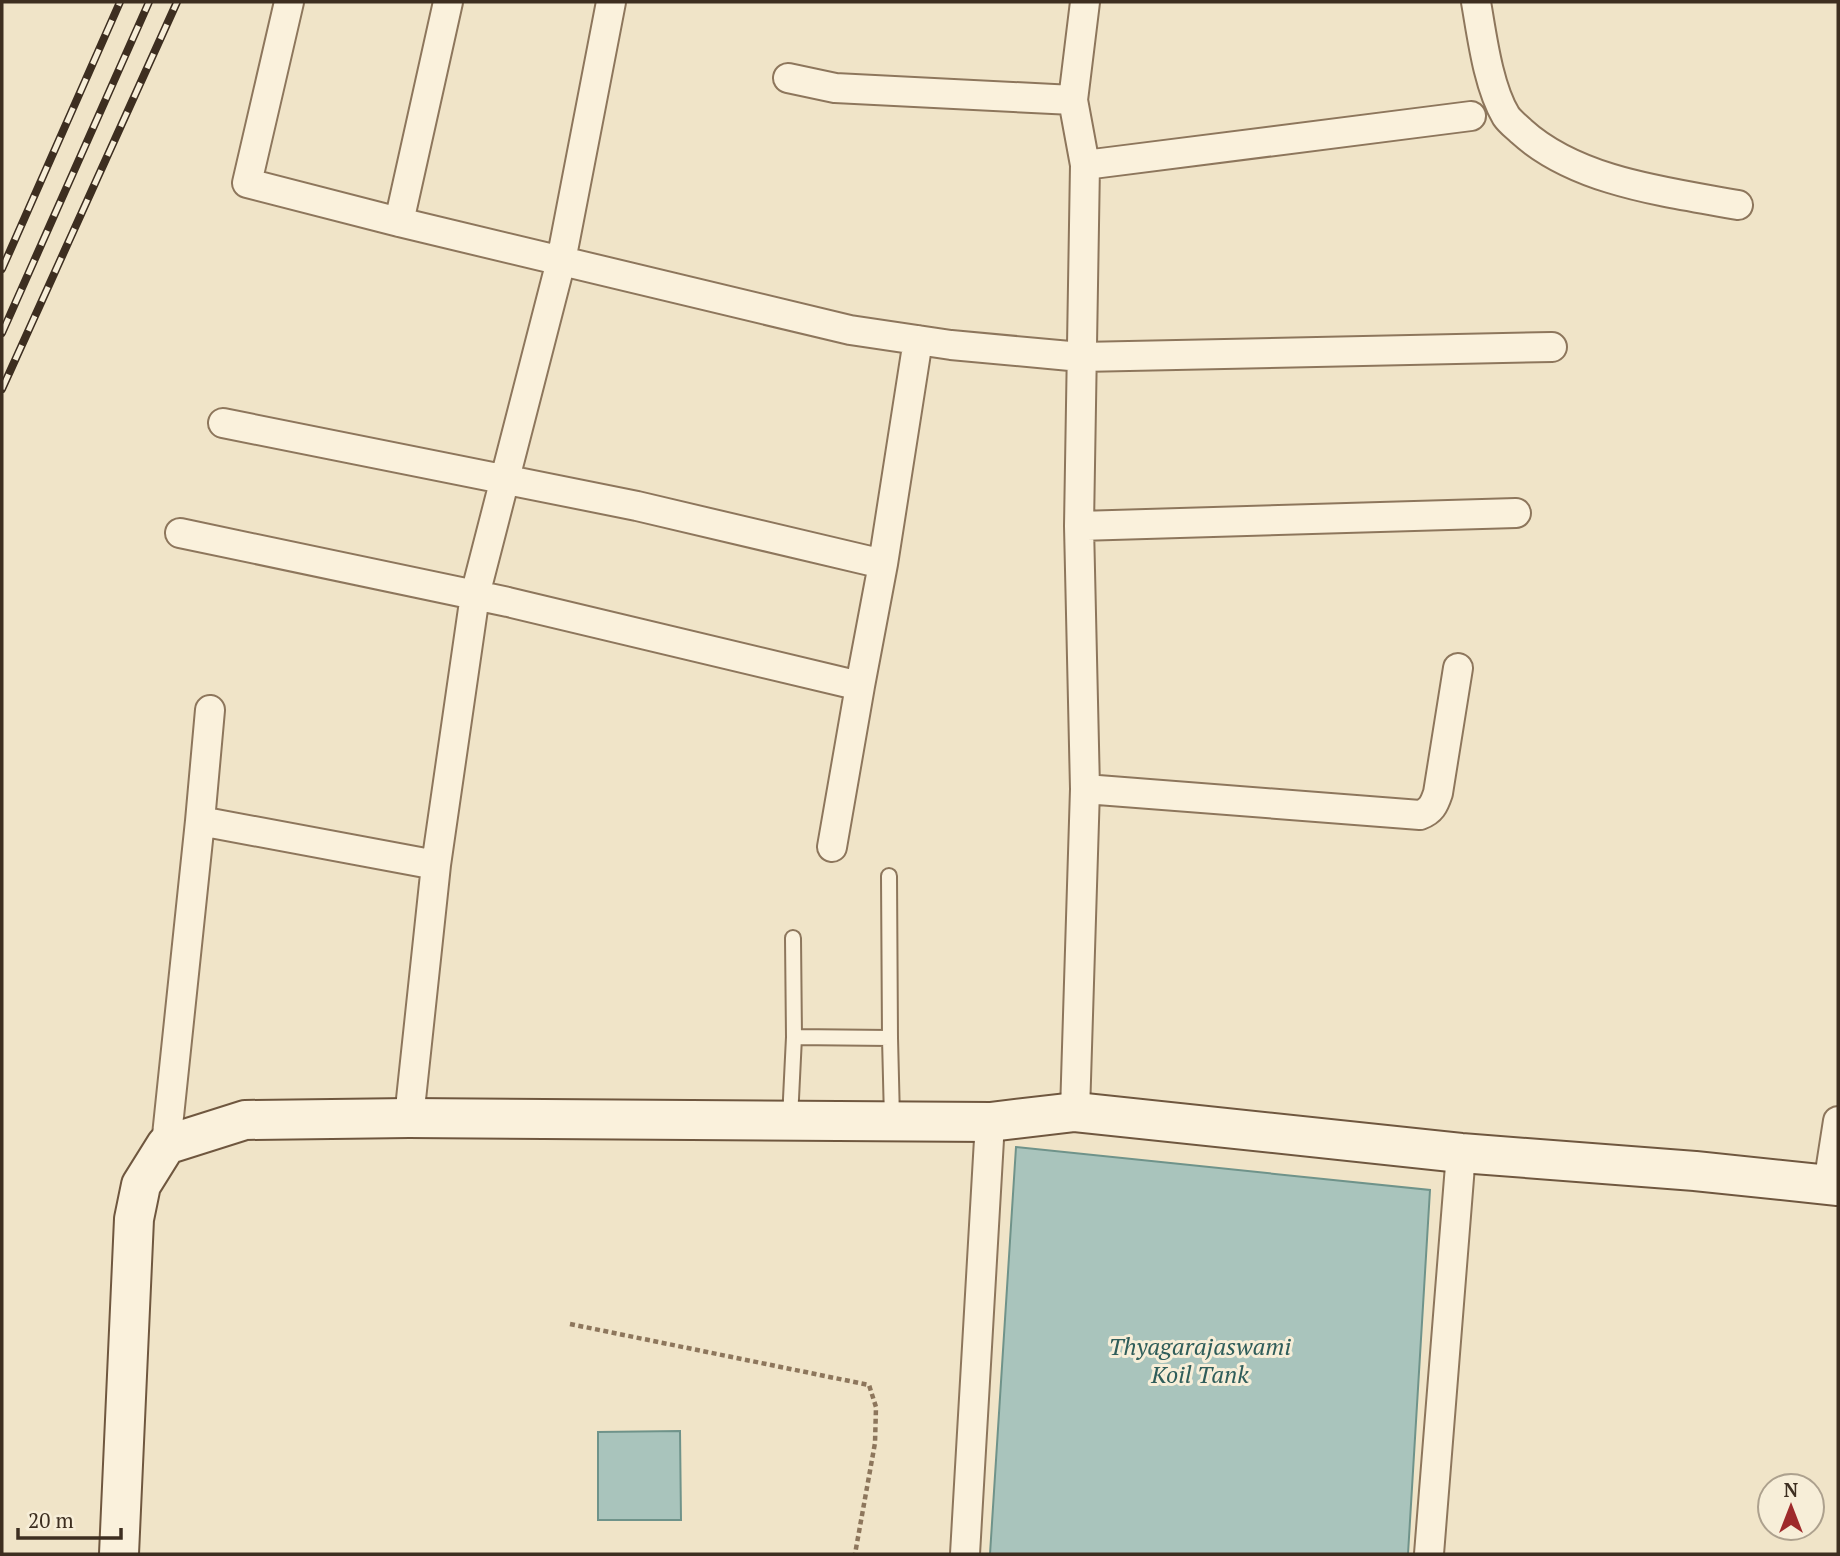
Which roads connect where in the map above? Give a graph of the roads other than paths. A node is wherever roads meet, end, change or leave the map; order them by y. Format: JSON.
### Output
{"nodes":[{"id":1,"x":289,"y":2,"type":"edge"},
{"id":2,"x":448,"y":2,"type":"edge"},
{"id":3,"x":611,"y":2,"type":"edge"},
{"id":4,"x":1085,"y":2,"type":"edge"},
{"id":5,"x":1476,"y":2,"type":"edge"},
{"id":6,"x":788,"y":78,"type":"dead end"},
{"id":7,"x":1073,"y":100,"type":"junction"},
{"id":8,"x":1471,"y":116,"type":"dead end"},
{"id":9,"x":1085,"y":165,"type":"junction"},
{"id":10,"x":1738,"y":205,"type":"dead end"},
{"id":11,"x":399,"y":222,"type":"junction"},
{"id":12,"x":561,"y":261,"type":"junction"},
{"id":13,"x":918,"y":340,"type":"junction"},
{"id":14,"x":1552,"y":347,"type":"dead end"},
{"id":15,"x":1081,"y":357,"type":"junction"},
{"id":16,"x":223,"y":423,"type":"dead end"},
{"id":17,"x":506,"y":480,"type":"junction"},
{"id":18,"x":1516,"y":513,"type":"dead end"},
{"id":19,"x":1079,"y":526,"type":"junction"},
{"id":20,"x":180,"y":533,"type":"dead end"},
{"id":21,"x":883,"y":564,"type":"junction"},
{"id":22,"x":475,"y":595,"type":"junction"},
{"id":23,"x":1458,"y":668,"type":"dead end"},
{"id":24,"x":860,"y":686,"type":"junction"},
{"id":25,"x":210,"y":710,"type":"dead end"},
{"id":26,"x":1085,"y":789,"type":"junction"},
{"id":27,"x":200,"y":821,"type":"junction"},
{"id":28,"x":832,"y":847,"type":"dead end"},
{"id":29,"x":436,"y":865,"type":"junction"},
{"id":30,"x":889,"y":876,"type":"dead end"},
{"id":31,"x":793,"y":938,"type":"dead end"},
{"id":32,"x":794,"y":1037,"type":"junction"},
{"id":33,"x":890,"y":1038,"type":"junction"},
{"id":34,"x":1075,"y":1112,"type":"junction"},
{"id":35,"x":409,"y":1118,"type":"junction"},
{"id":36,"x":790,"y":1120,"type":"junction"},
{"id":37,"x":1838,"y":1121,"type":"edge"},
{"id":38,"x":892,"y":1122,"type":"junction"},
{"id":39,"x":990,"y":1122,"type":"junction"},
{"id":40,"x":166,"y":1145,"type":"junction"},
{"id":41,"x":1461,"y":1153,"type":"junction"},
{"id":42,"x":1833,"y":1186,"type":"edge"},
{"id":43,"x":119,"y":1554,"type":"edge"},
{"id":44,"x":965,"y":1554,"type":"edge"},
{"id":45,"x":1429,"y":1554,"type":"edge"}],
"edges":[{"from":1,"to":11,"type":"street"},
{"from":2,"to":11,"type":"street"},
{"from":3,"to":12,"type":"street"},
{"from":4,"to":7,"type":"street"},
{"from":5,"to":10,"type":"street"},
{"from":6,"to":7,"type":"street"},
{"from":7,"to":9,"type":"street"},
{"from":8,"to":9,"type":"street"},
{"from":9,"to":15,"type":"street"},
{"from":11,"to":12,"type":"street"},
{"from":12,"to":13,"type":"street"},
{"from":12,"to":17,"type":"street"},
{"from":13,"to":15,"type":"street"},
{"from":13,"to":21,"type":"street"},
{"from":14,"to":15,"type":"street"},
{"from":15,"to":19,"type":"street"},
{"from":16,"to":17,"type":"street"},
{"from":17,"to":21,"type":"street"},
{"from":17,"to":22,"type":"street"},
{"from":18,"to":19,"type":"street"},
{"from":19,"to":26,"type":"street"},
{"from":20,"to":22,"type":"street"},
{"from":21,"to":24,"type":"street"},
{"from":22,"to":24,"type":"street"},
{"from":22,"to":29,"type":"street"},
{"from":23,"to":26,"type":"street"},
{"from":24,"to":28,"type":"street"},
{"from":25,"to":27,"type":"street"},
{"from":26,"to":34,"type":"street"},
{"from":27,"to":29,"type":"street"},
{"from":27,"to":40,"type":"street"},
{"from":29,"to":35,"type":"street"},
{"from":30,"to":33,"type":"lane"},
{"from":31,"to":32,"type":"lane"},
{"from":32,"to":33,"type":"lane"},
{"from":32,"to":36,"type":"lane"},
{"from":33,"to":38,"type":"lane"},
{"from":34,"to":39,"type":"street"},
{"from":34,"to":41,"type":"street"},
{"from":35,"to":36,"type":"street"},
{"from":35,"to":40,"type":"street"},
{"from":36,"to":38,"type":"street"},
{"from":37,"to":42,"type":"street"},
{"from":38,"to":39,"type":"street"},
{"from":39,"to":44,"type":"street"},
{"from":40,"to":43,"type":"street"},
{"from":41,"to":42,"type":"street"},
{"from":41,"to":45,"type":"street"}]}
